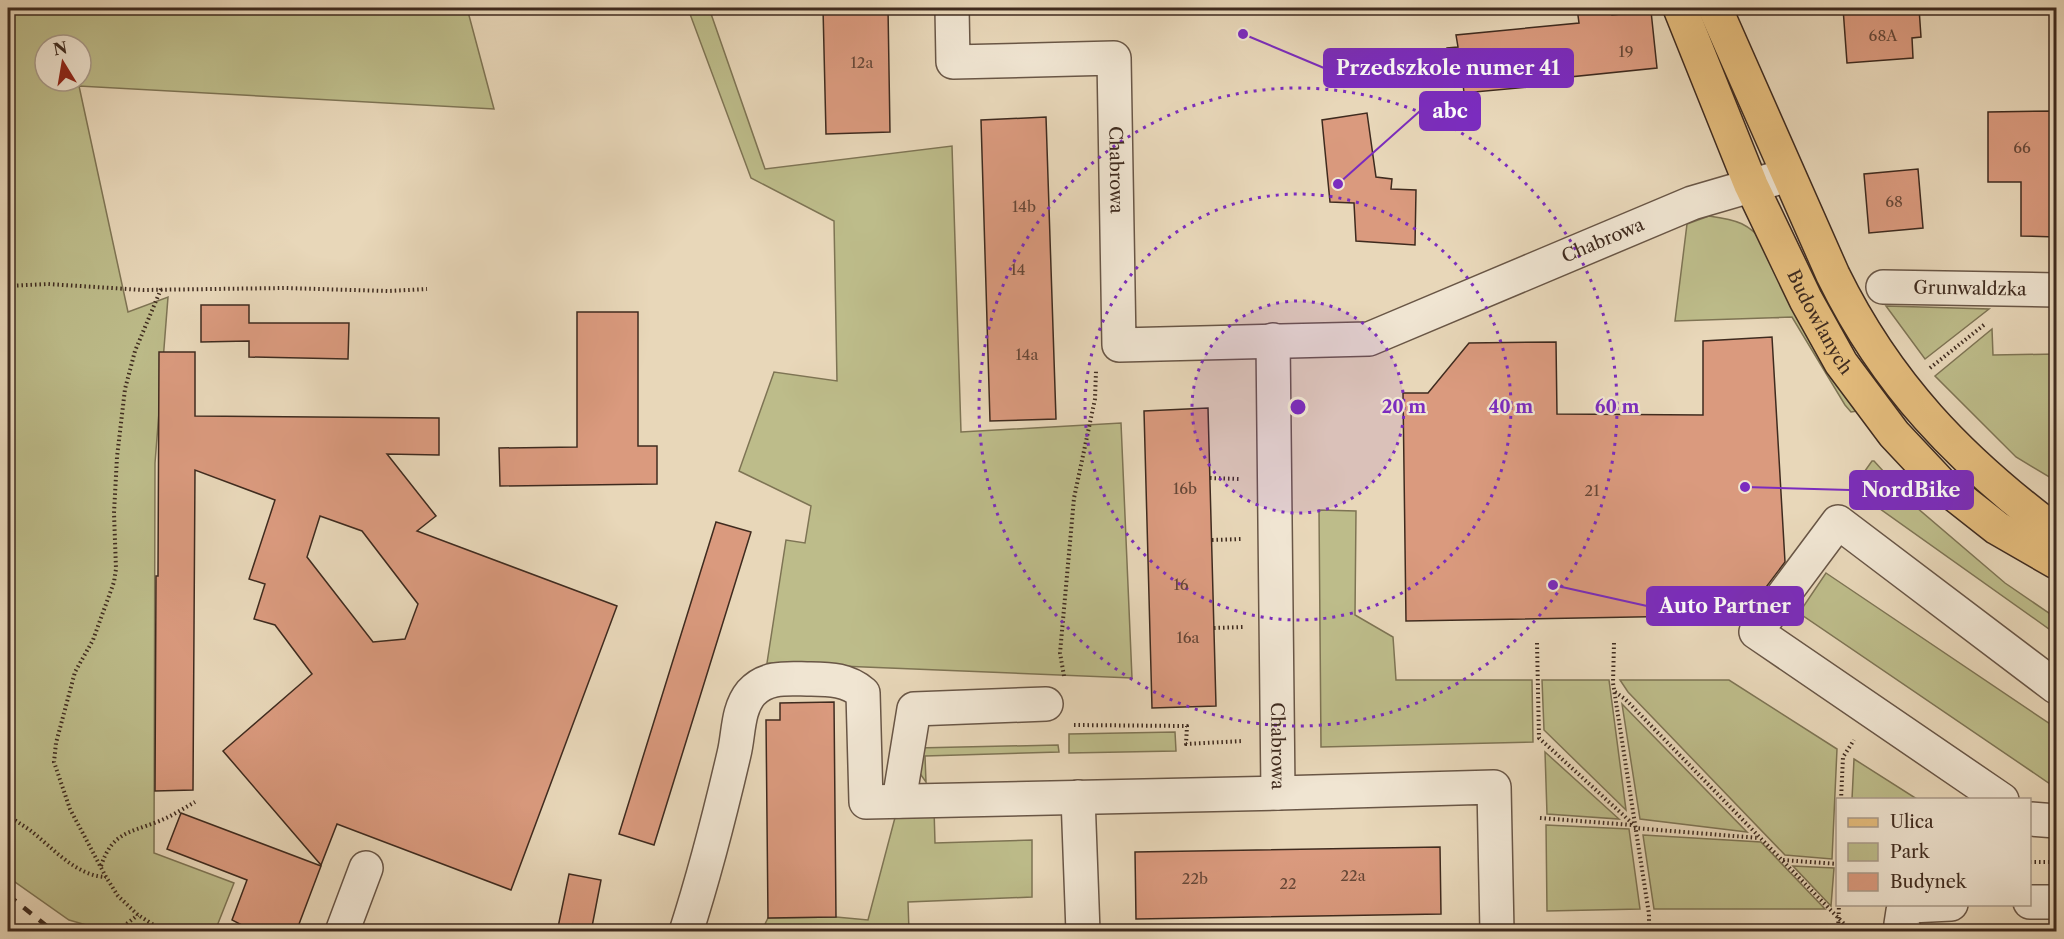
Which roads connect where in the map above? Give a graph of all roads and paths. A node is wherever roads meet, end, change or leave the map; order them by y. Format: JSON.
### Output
{"nodes":[{"id":1,"x":952,"y":8,"type":"edge"},
{"id":2,"x":1680,"y":8,"type":"edge"},
{"id":3,"x":1715,"y":8,"type":"edge"},
{"id":4,"x":1788,"y":175,"type":"junction"},
{"id":5,"x":1751,"y":185,"type":"junction"},
{"id":6,"x":8,"y":286,"type":"edge"},
{"id":7,"x":1883,"y":288,"type":"dead end"},
{"id":8,"x":161,"y":289,"type":"junction"},
{"id":9,"x":427,"y":289,"type":"dead end"},
{"id":10,"x":2041,"y":290,"type":"edge"},
{"id":11,"x":1273,"y":340,"type":"junction"},
{"id":12,"x":1096,"y":363,"type":"dead end"},
{"id":13,"x":1926,"y":374,"type":"dead end"},
{"id":14,"x":1210,"y":478,"type":"dead end"},
{"id":15,"x":1242,"y":479,"type":"dead end"},
{"id":16,"x":2056,"y":532,"type":"edge"},
{"id":17,"x":1243,"y":539,"type":"dead end"},
{"id":18,"x":1212,"y":540,"type":"dead end"},
{"id":19,"x":2056,"y":562,"type":"edge"},
{"id":20,"x":1254,"y":627,"type":"dead end"},
{"id":21,"x":1214,"y":628,"type":"dead end"},
{"id":22,"x":1537,"y":643,"type":"dead end"},
{"id":23,"x":1614,"y":643,"type":"dead end"},
{"id":24,"x":2056,"y":687,"type":"edge"},
{"id":25,"x":1615,"y":692,"type":"junction"},
{"id":26,"x":1058,"y":705,"type":"junction"},
{"id":27,"x":1873,"y":712,"type":"junction"},
{"id":28,"x":1244,"y":741,"type":"dead end"},
{"id":29,"x":1278,"y":794,"type":"junction"},
{"id":30,"x":1078,"y":797,"type":"junction"},
{"id":31,"x":1841,"y":798,"type":"edge"},
{"id":32,"x":1999,"y":798,"type":"edge"},
{"id":33,"x":899,"y":801,"type":"junction"},
{"id":34,"x":195,"y":802,"type":"dead end"},
{"id":35,"x":8,"y":815,"type":"edge"},
{"id":36,"x":1540,"y":818,"type":"dead end"},
{"id":37,"x":2031,"y":819,"type":"edge"},
{"id":38,"x":2056,"y":821,"type":"edge"},
{"id":39,"x":1634,"y":827,"type":"junction"},
{"id":40,"x":1761,"y":838,"type":"junction"},
{"id":41,"x":1783,"y":860,"type":"junction"},
{"id":42,"x":2031,"y":862,"type":"edge"},
{"id":43,"x":2056,"y":862,"type":"edge"},
{"id":44,"x":1836,"y":864,"type":"edge"},
{"id":45,"x":100,"y":867,"type":"junction"},
{"id":46,"x":366,"y":868,"type":"dead end"},
{"id":47,"x":106,"y":878,"type":"junction"},
{"id":48,"x":2031,"y":902,"type":"edge"},
{"id":49,"x":2056,"y":902,"type":"edge"},
{"id":50,"x":1839,"y":906,"type":"edge"},
{"id":51,"x":1910,"y":906,"type":"edge"},
{"id":52,"x":138,"y":915,"type":"junction"},
{"id":53,"x":1838,"y":918,"type":"junction"},
{"id":54,"x":116,"y":932,"type":"edge"},
{"id":55,"x":165,"y":932,"type":"edge"},
{"id":56,"x":342,"y":932,"type":"edge"},
{"id":57,"x":686,"y":932,"type":"edge"},
{"id":58,"x":1083,"y":932,"type":"edge"},
{"id":59,"x":1497,"y":932,"type":"edge"},
{"id":60,"x":1649,"y":932,"type":"edge"},
{"id":61,"x":1838,"y":932,"type":"edge"},
{"id":62,"x":1852,"y":932,"type":"edge"},
{"id":63,"x":1905,"y":932,"type":"edge"}],
"edges":[{"from":1,"to":11,"type":"street","name":"Chabrowa"},
{"from":2,"to":5,"type":"main road","name":"Budowlanych"},
{"from":3,"to":4,"type":"main road","name":"Budowlanych"},
{"from":4,"to":5,"type":"street","name":"Chabrowa"},
{"from":4,"to":16,"type":"main road","name":"Budowlanych"},
{"from":5,"to":11,"type":"street","name":"Chabrowa"},
{"from":5,"to":19,"type":"main road","name":"Budowlanych"},
{"from":6,"to":8,"type":"path"},
{"from":7,"to":10,"type":"street","name":"Grunwaldzka"},
{"from":8,"to":9,"type":"path"},
{"from":8,"to":45,"type":"path"},
{"from":10,"to":13,"type":"path"},
{"from":11,"to":29,"type":"street","name":"Chabrowa"},
{"from":12,"to":26,"type":"path"},
{"from":14,"to":15,"type":"path"},
{"from":17,"to":18,"type":"path"},
{"from":20,"to":21,"type":"path"},
{"from":22,"to":39,"type":"path"},
{"from":23,"to":25,"type":"path"},
{"from":24,"to":27,"type":"street"},
{"from":25,"to":39,"type":"path"},
{"from":25,"to":40,"type":"path"},
{"from":26,"to":28,"type":"path"},
{"from":26,"to":33,"type":"street"},
{"from":27,"to":31,"type":"path"},
{"from":27,"to":32,"type":"street"},
{"from":29,"to":30,"type":"street"},
{"from":29,"to":59,"type":"street","name":"Chabrowa"},
{"from":30,"to":33,"type":"street"},
{"from":30,"to":58,"type":"street"},
{"from":33,"to":57,"type":"street"},
{"from":34,"to":45,"type":"path"},
{"from":35,"to":47,"type":"path"},
{"from":36,"to":39,"type":"path"},
{"from":37,"to":38,"type":"street"},
{"from":39,"to":40,"type":"path"},
{"from":39,"to":60,"type":"path"},
{"from":40,"to":41,"type":"path"},
{"from":41,"to":44,"type":"path"},
{"from":41,"to":53,"type":"path"},
{"from":42,"to":43,"type":"path"},
{"from":45,"to":47,"type":"path"},
{"from":46,"to":56,"type":"street"},
{"from":47,"to":52,"type":"path"},
{"from":48,"to":49,"type":"street"},
{"from":50,"to":53,"type":"path"},
{"from":51,"to":63,"type":"street"},
{"from":52,"to":54,"type":"path"},
{"from":52,"to":55,"type":"path"},
{"from":53,"to":61,"type":"path"},
{"from":53,"to":62,"type":"path"}]}
